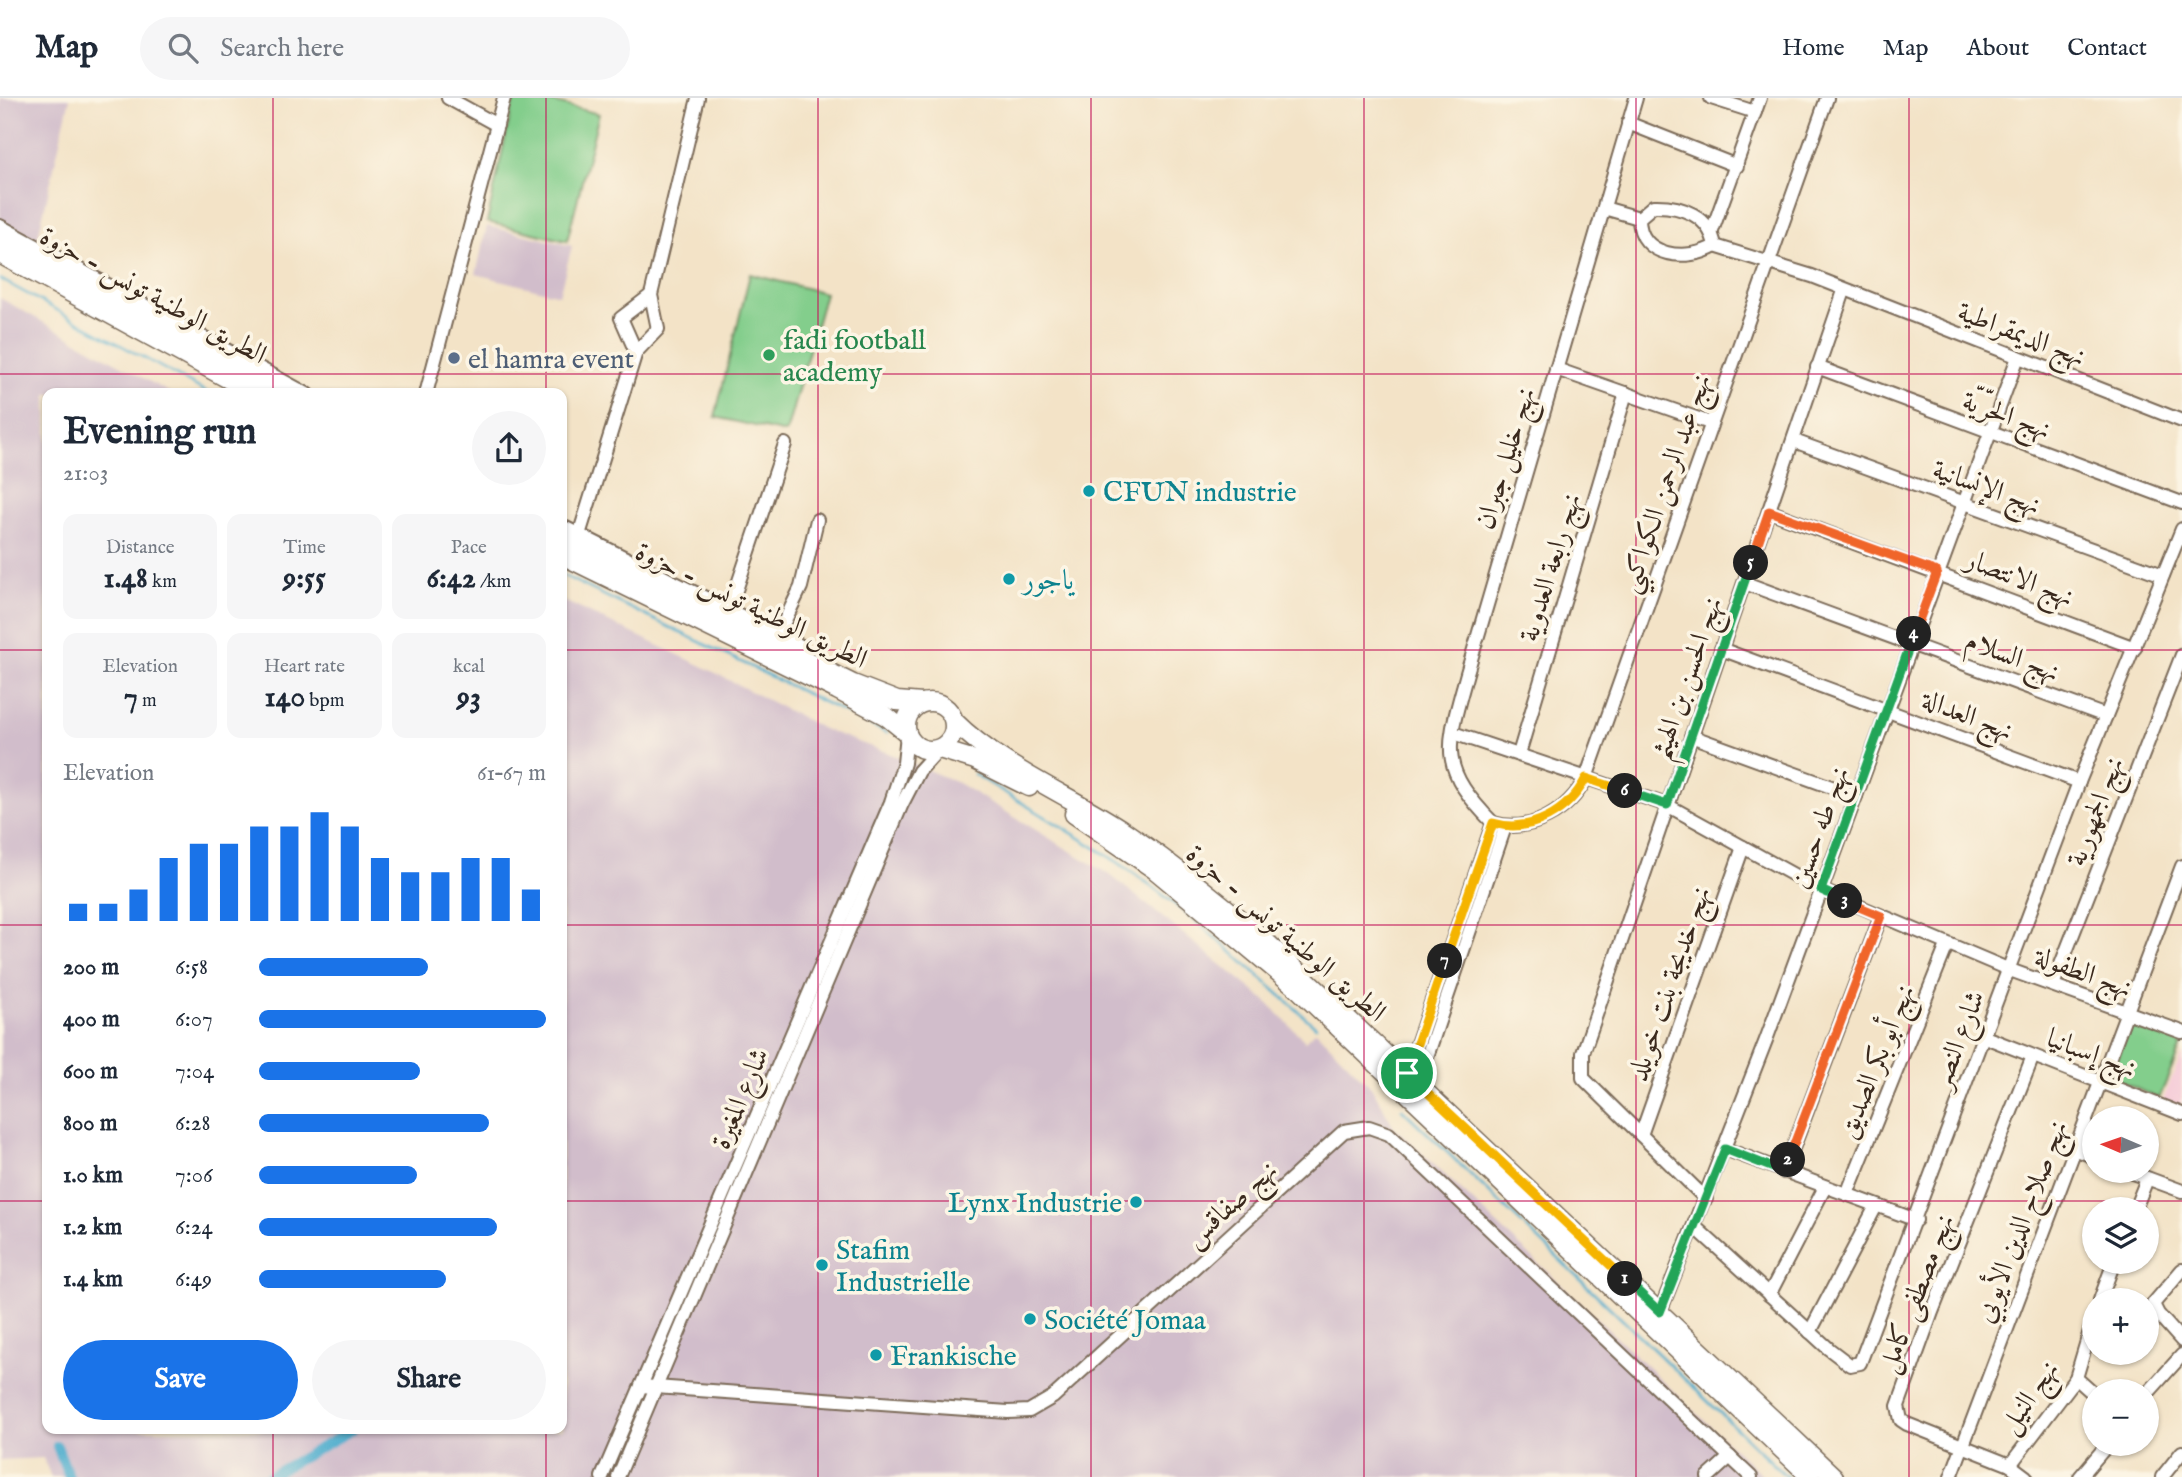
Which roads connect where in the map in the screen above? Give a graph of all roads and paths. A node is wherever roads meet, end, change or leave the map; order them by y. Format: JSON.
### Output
{"nodes":[{"id":1,"x":448,"y":98,"type":"edge"},
{"id":2,"x":504,"y":98,"type":"edge"},
{"id":3,"x":698,"y":98,"type":"edge"},
{"id":4,"x":1636,"y":98,"type":"edge"},
{"id":5,"x":1711,"y":98,"type":"edge"},
{"id":6,"x":1760,"y":98,"type":"edge"},
{"id":7,"x":1827,"y":98,"type":"edge"},
{"id":8,"x":1755,"y":112,"type":"junction"},
{"id":9,"x":1628,"y":123,"type":"junction"},
{"id":10,"x":497,"y":125,"type":"junction"},
{"id":11,"x":1737,"y":166,"type":"junction"},
{"id":12,"x":1604,"y":208,"type":"junction"},
{"id":13,"x":1639,"y":218,"type":"junction"},
{"id":14,"x":0,"y":226,"type":"edge"},
{"id":15,"x":1712,"y":231,"type":"junction"},
{"id":16,"x":0,"y":240,"type":"edge"},
{"id":17,"x":1715,"y":246,"type":"junction"},
{"id":18,"x":0,"y":254,"type":"edge"},
{"id":19,"x":1769,"y":264,"type":"junction"},
{"id":20,"x":1844,"y":291,"type":"junction"},
{"id":21,"x":651,"y":295,"type":"junction"},
{"id":22,"x":636,"y":352,"type":"junction"},
{"id":23,"x":2018,"y":357,"type":"junction"},
{"id":24,"x":1817,"y":367,"type":"junction"},
{"id":25,"x":1556,"y":369,"type":"junction"},
{"id":26,"x":245,"y":388,"type":"edge"},
{"id":27,"x":272,"y":388,"type":"edge"},
{"id":28,"x":296,"y":388,"type":"edge"},
{"id":29,"x":428,"y":388,"type":"edge"},
{"id":30,"x":1626,"y":393,"type":"junction"},
{"id":31,"x":2182,"y":421,"type":"edge"},
{"id":32,"x":1710,"y":423,"type":"junction"},
{"id":33,"x":1989,"y":434,"type":"junction"},
{"id":34,"x":1794,"y":441,"type":"junction"},
{"id":35,"x":785,"y":444,"type":"dead end"},
{"id":36,"x":1962,"y":503,"type":"junction"},
{"id":37,"x":2182,"y":503,"type":"edge"},
{"id":38,"x":1769,"y":511,"type":"junction"},
{"id":39,"x":817,"y":520,"type":"dead end"},
{"id":40,"x":567,"y":529,"type":"edge"},
{"id":41,"x":2182,"y":529,"type":"edge"},
{"id":42,"x":579,"y":535,"type":"junction"},
{"id":43,"x":567,"y":542,"type":"edge"},
{"id":44,"x":567,"y":557,"type":"edge"},
{"id":45,"x":1937,"y":572,"type":"junction"},
{"id":46,"x":2163,"y":575,"type":"junction"},
{"id":47,"x":1745,"y":583,"type":"junction"},
{"id":48,"x":723,"y":606,"type":"junction"},
{"id":49,"x":778,"y":635,"type":"junction"},
{"id":50,"x":1911,"y":642,"type":"junction"},
{"id":51,"x":2135,"y":648,"type":"junction"},
{"id":52,"x":1721,"y":649,"type":"junction"},
{"id":53,"x":2182,"y":655,"type":"edge"},
{"id":54,"x":807,"y":661,"type":"junction"},
{"id":55,"x":2176,"y":686,"type":"edge"},
{"id":56,"x":922,"y":703,"type":"junction"},
{"id":57,"x":1886,"y":709,"type":"junction"},
{"id":58,"x":2106,"y":716,"type":"junction"},
{"id":59,"x":954,"y":721,"type":"junction"},
{"id":60,"x":1453,"y":733,"type":"junction"},
{"id":61,"x":907,"y":734,"type":"junction"},
{"id":62,"x":1691,"y":736,"type":"junction"},
{"id":63,"x":939,"y":749,"type":"junction"},
{"id":64,"x":1519,"y":754,"type":"junction"},
{"id":65,"x":1586,"y":778,"type":"junction"},
{"id":66,"x":2079,"y":782,"type":"junction"},
{"id":67,"x":1856,"y":796,"type":"junction"},
{"id":68,"x":1667,"y":805,"type":"junction"},
{"id":69,"x":1499,"y":825,"type":"junction"},
{"id":70,"x":1743,"y":846,"type":"junction"},
{"id":71,"x":2182,"y":866,"type":"edge"},
{"id":72,"x":1821,"y":890,"type":"junction"},
{"id":73,"x":1881,"y":916,"type":"junction"},
{"id":74,"x":1947,"y":945,"type":"junction"},
{"id":75,"x":2010,"y":970,"type":"junction"},
{"id":76,"x":2053,"y":985,"type":"junction"},
{"id":77,"x":2126,"y":1011,"type":"junction"},
{"id":78,"x":2182,"y":1032,"type":"edge"},
{"id":79,"x":1984,"y":1037,"type":"junction"},
{"id":80,"x":2032,"y":1056,"type":"junction"},
{"id":81,"x":1413,"y":1078,"type":"junction"},
{"id":82,"x":2100,"y":1080,"type":"junction"},
{"id":83,"x":2182,"y":1114,"type":"edge"},
{"id":84,"x":1640,"y":1135,"type":"junction"},
{"id":85,"x":1725,"y":1149,"type":"junction"},
{"id":86,"x":2074,"y":1149,"type":"junction"},
{"id":87,"x":2082,"y":1152,"type":"edge"},
{"id":88,"x":1784,"y":1172,"type":"junction"},
{"id":89,"x":2159,"y":1183,"type":"edge"},
{"id":90,"x":1825,"y":1187,"type":"junction"},
{"id":91,"x":2182,"y":1191,"type":"edge"},
{"id":92,"x":1847,"y":1194,"type":"junction"},
{"id":93,"x":1706,"y":1199,"type":"junction"},
{"id":94,"x":1876,"y":1206,"type":"junction"},
{"id":95,"x":1916,"y":1220,"type":"junction"},
{"id":96,"x":1695,"y":1226,"type":"junction"},
{"id":97,"x":2182,"y":1270,"type":"edge"},
{"id":98,"x":1769,"y":1296,"type":"junction"},
{"id":99,"x":1660,"y":1312,"type":"junction"},
{"id":100,"x":1810,"y":1332,"type":"junction"},
{"id":101,"x":2182,"y":1341,"type":"edge"},
{"id":102,"x":2182,"y":1355,"type":"edge"},
{"id":103,"x":2082,"y":1358,"type":"edge"},
{"id":104,"x":2076,"y":1378,"type":"junction"},
{"id":105,"x":2159,"y":1381,"type":"edge"},
{"id":106,"x":2082,"y":1383,"type":"edge"},
{"id":107,"x":641,"y":1386,"type":"junction"},
{"id":108,"x":656,"y":1389,"type":"junction"},
{"id":109,"x":1962,"y":1447,"type":"junction"},
{"id":110,"x":2182,"y":1452,"type":"edge"},
{"id":111,"x":2098,"y":1456,"type":"edge"},
{"id":112,"x":1730,"y":1457,"type":"junction"},
{"id":113,"x":2010,"y":1465,"type":"junction"},
{"id":114,"x":602,"y":1477,"type":"edge"},
{"id":115,"x":618,"y":1477,"type":"edge"},
{"id":116,"x":1708,"y":1477,"type":"edge"},
{"id":117,"x":1751,"y":1477,"type":"edge"},
{"id":118,"x":1811,"y":1477,"type":"edge"},
{"id":119,"x":1834,"y":1477,"type":"edge"},
{"id":120,"x":1951,"y":1477,"type":"edge"},
{"id":121,"x":2026,"y":1477,"type":"edge"},
{"id":122,"x":2080,"y":1477,"type":"edge"},
{"id":123,"x":2162,"y":1477,"type":"edge"}],
"edges":[{"from":1,"to":10,"type":"street"},
{"from":2,"to":10,"type":"street"},
{"from":3,"to":21,"type":"street"},
{"from":4,"to":9,"type":"street","name":"نهج خليل جبران"},
{"from":5,"to":8,"type":"street"},
{"from":6,"to":8,"type":"street"},
{"from":7,"to":19,"type":"street","name":"نهج عبد الرحمن الكواكبي"},
{"from":8,"to":11,"type":"street"},
{"from":9,"to":11,"type":"street"},
{"from":9,"to":12,"type":"street","name":"نهج خليل جبران"},
{"from":10,"to":29,"type":"street"},
{"from":11,"to":15,"type":"street"},
{"from":12,"to":13,"type":"street"},
{"from":12,"to":25,"type":"street","name":"نهج خليل جبران"},
{"from":13,"to":15,"type":"street"},
{"from":13,"to":17,"type":"street"},
{"from":14,"to":28,"type":"street"},
{"from":15,"to":17,"type":"street"},
{"from":16,"to":27,"type":"main road","name":"الطريق الوطنية تونس - حزوة"},
{"from":17,"to":19,"type":"street","name":"نهج الديمقراطية"},
{"from":18,"to":26,"type":"main road","name":"الطريق الوطنية تونس - حزوة"},
{"from":19,"to":20,"type":"street","name":"نهج الديمقراطية"},
{"from":19,"to":32,"type":"street","name":"نهج عبد الرحمن الكواكبي"},
{"from":20,"to":23,"type":"street","name":"نهج الديمقراطية"},
{"from":20,"to":24,"type":"street","name":"نهج الحسن بن الهيثم"},
{"from":21,"to":22,"type":"street"},
{"from":21,"to":22,"type":"street"},
{"from":22,"to":42,"type":"street"},
{"from":23,"to":31,"type":"street","name":"نهج الديمقراطية"},
{"from":23,"to":33,"type":"street","name":"نهج طه حسين"},
{"from":24,"to":33,"type":"street","name":"نهج الحرّيّة"},
{"from":24,"to":34,"type":"street","name":"نهج الحسن بن الهيثم"},
{"from":25,"to":30,"type":"street"},
{"from":25,"to":60,"type":"street","name":"نهج خليل جبران"},
{"from":30,"to":32,"type":"street"},
{"from":30,"to":64,"type":"street","name":"نهج رابعة العدوية"},
{"from":32,"to":65,"type":"street","name":"نهج عبد الرحمن الكواكبي"},
{"from":33,"to":36,"type":"street","name":"نهج طه حسين"},
{"from":33,"to":37,"type":"street","name":"نهج الحرّيّة"},
{"from":34,"to":36,"type":"street","name":"نهج الإنسانية"},
{"from":34,"to":38,"type":"street","name":"نهج الحسن بن الهيثم"},
{"from":35,"to":48,"type":"street"},
{"from":36,"to":45,"type":"street","name":"نهج طه حسين"},
{"from":36,"to":46,"type":"street","name":"نهج الإنسانية"},
{"from":38,"to":45,"type":"street","name":"نهج الانتصار"},
{"from":38,"to":47,"type":"street","name":"نهج الحسن بن الهيثم"},
{"from":39,"to":49,"type":"street"},
{"from":40,"to":42,"type":"street"},
{"from":41,"to":46,"type":"street","name":"شارع النصر"},
{"from":42,"to":48,"type":"street"},
{"from":43,"to":54,"type":"main road","name":"الطريق الوطنية تونس - حزوة"},
{"from":44,"to":61,"type":"main road","name":"الطريق الوطنية تونس - حزوة"},
{"from":45,"to":50,"type":"street","name":"نهج طه حسين"},
{"from":45,"to":51,"type":"street","name":"نهج الانتصار"},
{"from":46,"to":51,"type":"street","name":"شارع النصر"},
{"from":47,"to":50,"type":"street","name":"نهج السلام"},
{"from":47,"to":52,"type":"street","name":"نهج الحسن بن الهيثم"},
{"from":48,"to":49,"type":"street"},
{"from":49,"to":54,"type":"street"},
{"from":50,"to":57,"type":"street","name":"نهج طه حسين"},
{"from":50,"to":58,"type":"street","name":"نهج السلام"},
{"from":51,"to":58,"type":"street","name":"شارع النصر"},
{"from":52,"to":57,"type":"street","name":"نهج العدالة"},
{"from":52,"to":62,"type":"street","name":"نهج الحسن بن الهيثم"},
{"from":53,"to":55,"type":"street","name":"نهج الجمهورية"},
{"from":54,"to":56,"type":"main road","name":"الطريق الوطنية تونس - حزوة"},
{"from":55,"to":76,"type":"street","name":"نهج الجمهورية"},
{"from":56,"to":59,"type":"main road"},
{"from":56,"to":61,"type":"main road"},
{"from":57,"to":66,"type":"street","name":"نهج العدالة"},
{"from":57,"to":67,"type":"street","name":"نهج طه حسين"},
{"from":58,"to":66,"type":"street","name":"شارع النصر"},
{"from":59,"to":63,"type":"main road"},
{"from":59,"to":81,"type":"main road","name":"الطريق الوطنية تونس - حزوة"},
{"from":60,"to":64,"type":"street","name":"نهج الطفولة"},
{"from":60,"to":69,"type":"street","name":"نهج خليل جبران"},
{"from":61,"to":63,"type":"main road"},
{"from":61,"to":107,"type":"street","name":"شارع المغيرة"},
{"from":62,"to":67,"type":"street"},
{"from":62,"to":68,"type":"street","name":"نهج الحسن بن الهيثم"},
{"from":63,"to":108,"type":"street","name":"شارع المغيرة"},
{"from":63,"to":118,"type":"main road","name":"الطريق الوطنية تونس - حزوة"},
{"from":64,"to":65,"type":"street","name":"نهج الطفولة"},
{"from":65,"to":68,"type":"street","name":"نهج الطفولة"},
{"from":65,"to":69,"type":"street","name":"نهج عبد الرحمن الكواكبي"},
{"from":66,"to":75,"type":"street","name":"شارع النصر"},
{"from":67,"to":72,"type":"street","name":"نهج طه حسين"},
{"from":68,"to":70,"type":"street","name":"نهج الطفولة"},
{"from":68,"to":84,"type":"street","name":"نهج الحسن بن الهيثم"},
{"from":69,"to":81,"type":"street"},
{"from":70,"to":72,"type":"street","name":"نهج الطفولة"},
{"from":70,"to":84,"type":"street","name":"نهج خديجة بنت خويلد"},
{"from":71,"to":77,"type":"street","name":"نهج صلاح الدين الأيوبي"},
{"from":72,"to":73,"type":"street","name":"نهج الطفولة"},
{"from":72,"to":85,"type":"street","name":"نهج طه حسين"},
{"from":73,"to":74,"type":"street","name":"نهج الطفولة"},
{"from":73,"to":88,"type":"street"},
{"from":74,"to":75,"type":"street","name":"نهج الطفولة"},
{"from":74,"to":92,"type":"street","name":"نهج أبو بكر الصديق"},
{"from":75,"to":76,"type":"street","name":"نهج الطفولة"},
{"from":75,"to":79,"type":"street","name":"شارع النصر"},
{"from":76,"to":77,"type":"street","name":"نهج الطفولة"},
{"from":77,"to":78,"type":"street","name":"نهج الطفولة"},
{"from":77,"to":82,"type":"street","name":"نهج صلاح الدين الأيوبي"},
{"from":79,"to":80,"type":"street","name":"نهج إسبانيا"},
{"from":79,"to":95,"type":"street","name":"شارع النصر"},
{"from":80,"to":82,"type":"street","name":"نهج إسبانيا"},
{"from":80,"to":109,"type":"street","name":"نهج مصطفى كامل"},
{"from":81,"to":99,"type":"main road","name":"الطريق الوطنية تونس - حزوة"},
{"from":82,"to":83,"type":"street","name":"نهج إسبانيا"},
{"from":82,"to":86,"type":"street","name":"نهج صلاح الدين الأيوبي"},
{"from":84,"to":93,"type":"street","name":"نهج الحسن بن الهيثم"},
{"from":85,"to":88,"type":"street"},
{"from":85,"to":93,"type":"street","name":"نهج طه حسين"},
{"from":86,"to":87,"type":"street"},
{"from":86,"to":109,"type":"street","name":"نهج صلاح الدين الأيوبي"},
{"from":88,"to":90,"type":"street"},
{"from":89,"to":91,"type":"street"},
{"from":90,"to":92,"type":"street"},
{"from":90,"to":98,"type":"street"},
{"from":92,"to":94,"type":"street"},
{"from":93,"to":96,"type":"street","name":"نهج طه حسين"},
{"from":94,"to":95,"type":"street"},
{"from":94,"to":100,"type":"street"},
{"from":95,"to":100,"type":"street","name":"شارع النصر"},
{"from":96,"to":98,"type":"street","name":"شارع النصر"},
{"from":96,"to":99,"type":"street","name":"نهج طه حسين"},
{"from":97,"to":101,"type":"street"},
{"from":98,"to":100,"type":"street","name":"شارع النصر"},
{"from":99,"to":119,"type":"main road","name":"الطريق الوطنية تونس - حزوة"},
{"from":102,"to":105,"type":"street"},
{"from":103,"to":104,"type":"street","name":"نهج النيل"},
{"from":104,"to":106,"type":"street"},
{"from":104,"to":113,"type":"street","name":"نهج النيل"},
{"from":107,"to":108,"type":"street","name":"نهج صفاقس"},
{"from":107,"to":114,"type":"street","name":"شارع المغيرة"},
{"from":108,"to":112,"type":"street","name":"نهج صفاقس"},
{"from":108,"to":115,"type":"street","name":"شارع المغيرة"},
{"from":109,"to":113,"type":"street","name":"نهج مصطفى كامل"},
{"from":109,"to":120,"type":"street","name":"نهج صلاح الدين الأيوبي"},
{"from":110,"to":123,"type":"street"},
{"from":111,"to":122,"type":"street"},
{"from":112,"to":116,"type":"street"},
{"from":112,"to":117,"type":"street","name":"نهج صفاقس"},
{"from":113,"to":121,"type":"street","name":"نهج مصطفى كامل"}]}
